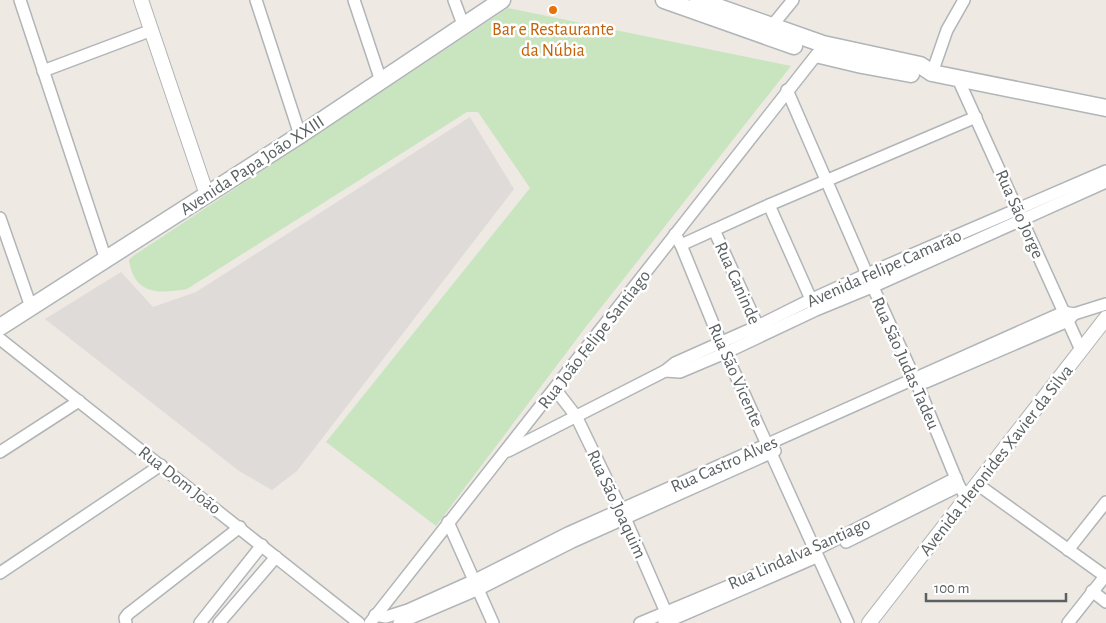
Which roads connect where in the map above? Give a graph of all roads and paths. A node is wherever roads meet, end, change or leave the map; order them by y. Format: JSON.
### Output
{"nodes":[{"id":1,"x":20,"y":0,"type":"edge"},
{"id":2,"x":142,"y":0,"type":"edge"},
{"id":3,"x":256,"y":0,"type":"edge"},
{"id":4,"x":354,"y":0,"type":"edge"},
{"id":5,"x":454,"y":0,"type":"edge"},
{"id":6,"x":502,"y":0,"type":"edge"},
{"id":7,"x":664,"y":0,"type":"edge"},
{"id":8,"x":698,"y":0,"type":"edge"},
{"id":9,"x":792,"y":0,"type":"edge"},
{"id":10,"x":964,"y":0,"type":"edge"},
{"id":11,"x":712,"y":7,"type":"edge"},
{"id":12,"x":464,"y":27,"type":"junction"},
{"id":13,"x":771,"y":27,"type":"junction"},
{"id":14,"x":152,"y":30,"type":"junction"},
{"id":15,"x":817,"y":54,"type":"junction"},
{"id":16,"x":43,"y":70,"type":"junction"},
{"id":17,"x":932,"y":73,"type":"junction"},
{"id":18,"x":958,"y":79,"type":"junction"},
{"id":19,"x":381,"y":82,"type":"junction"},
{"id":20,"x":787,"y":90,"type":"junction"},
{"id":21,"x":1106,"y":108,"type":"edge"},
{"id":22,"x":976,"y":118,"type":"junction"},
{"id":23,"x":300,"y":134,"type":"junction"},
{"id":24,"x":1106,"y":171,"type":"edge"},
{"id":25,"x":827,"y":180,"type":"junction"},
{"id":26,"x":1106,"y":182,"type":"edge"},
{"id":27,"x":207,"y":195,"type":"junction"},
{"id":28,"x":769,"y":205,"type":"junction"},
{"id":29,"x":1020,"y":215,"type":"junction"},
{"id":30,"x":0,"y":218,"type":"edge"},
{"id":31,"x":714,"y":230,"type":"junction"},
{"id":32,"x":678,"y":240,"type":"junction"},
{"id":33,"x":106,"y":260,"type":"junction"},
{"id":34,"x":866,"y":274,"type":"junction"},
{"id":35,"x":872,"y":287,"type":"junction"},
{"id":36,"x":812,"y":299,"type":"junction"},
{"id":37,"x":1106,"y":304,"type":"edge"},
{"id":38,"x":32,"y":307,"type":"junction"},
{"id":39,"x":816,"y":310,"type":"junction"},
{"id":40,"x":1069,"y":316,"type":"junction"},
{"id":41,"x":1105,"y":318,"type":"edge"},
{"id":42,"x":0,"y":326,"type":"edge"},
{"id":43,"x":760,"y":331,"type":"junction"},
{"id":44,"x":0,"y":339,"type":"edge"},
{"id":45,"x":723,"y":348,"type":"junction"},
{"id":46,"x":1082,"y":350,"type":"junction"},
{"id":47,"x":917,"y":382,"type":"junction"},
{"id":48,"x":555,"y":390,"type":"junction"},
{"id":49,"x":79,"y":401,"type":"junction"},
{"id":50,"x":576,"y":416,"type":"junction"},
{"id":51,"x":769,"y":449,"type":"junction"},
{"id":52,"x":0,"y":452,"type":"edge"},
{"id":53,"x":504,"y":453,"type":"junction"},
{"id":54,"x":160,"y":465,"type":"junction"},
{"id":55,"x":977,"y":484,"type":"junction"},
{"id":56,"x":960,"y":487,"type":"junction"},
{"id":57,"x":1106,"y":502,"type":"edge"},
{"id":58,"x":623,"y":514,"type":"junction"},
{"id":59,"x":448,"y":522,"type":"junction"},
{"id":60,"x":240,"y":528,"type":"junction"},
{"id":61,"x":262,"y":545,"type":"junction"},
{"id":62,"x":1068,"y":550,"type":"junction"},
{"id":63,"x":816,"y":553,"type":"junction"},
{"id":64,"x":276,"y":558,"type":"junction"},
{"id":65,"x":0,"y":573,"type":"edge"},
{"id":66,"x":1105,"y":576,"type":"edge"},
{"id":67,"x":477,"y":584,"type":"junction"},
{"id":68,"x":1092,"y":591,"type":"junction"},
{"id":69,"x":1106,"y":602,"type":"edge"},
{"id":70,"x":373,"y":619,"type":"edge"},
{"id":71,"x":667,"y":620,"type":"edge"},
{"id":72,"x":126,"y":623,"type":"edge"},
{"id":73,"x":200,"y":623,"type":"edge"},
{"id":74,"x":220,"y":623,"type":"edge"},
{"id":75,"x":359,"y":623,"type":"edge"},
{"id":76,"x":399,"y":623,"type":"edge"},
{"id":77,"x":493,"y":623,"type":"edge"},
{"id":78,"x":640,"y":623,"type":"edge"},
{"id":79,"x":848,"y":623,"type":"edge"},
{"id":80,"x":869,"y":623,"type":"edge"},
{"id":81,"x":1068,"y":623,"type":"edge"}],
"edges":[{"from":1,"to":16,"type":"street"},
{"from":2,"to":14,"type":"street"},
{"from":3,"to":23,"type":"street"},
{"from":4,"to":19,"type":"street"},
{"from":5,"to":12,"type":"street"},
{"from":6,"to":12,"type":"main road","name":"Avenida Papa João XXIII"},
{"from":7,"to":11,"type":"main road"},
{"from":8,"to":11,"type":"main road"},
{"from":9,"to":13,"type":"street"},
{"from":10,"to":17,"type":"street"},
{"from":11,"to":13,"type":"main road"},
{"from":11,"to":15,"type":"main road"},
{"from":12,"to":19,"type":"main road","name":"Avenida Papa João XXIII"},
{"from":13,"to":17,"type":"main road"},
{"from":14,"to":16,"type":"street"},
{"from":14,"to":27,"type":"street"},
{"from":15,"to":17,"type":"main road"},
{"from":15,"to":20,"type":"street","name":"Rua João Felipe Santiago"},
{"from":16,"to":33,"type":"street"},
{"from":17,"to":18,"type":"main road"},
{"from":18,"to":21,"type":"main road"},
{"from":18,"to":22,"type":"street","name":"Rua São Jorge"},
{"from":19,"to":23,"type":"main road","name":"Avenida Papa João XXIII"},
{"from":20,"to":25,"type":"street","name":"Rua São Judas Tadeu"},
{"from":20,"to":32,"type":"street","name":"Rua João Felipe Santiago"},
{"from":22,"to":25,"type":"street","name":"Rua João Felipe Santiago"},
{"from":22,"to":29,"type":"street","name":"Rua São Jorge"},
{"from":23,"to":27,"type":"main road","name":"Avenida Papa João XXIII"},
{"from":24,"to":29,"type":"street","name":"Avenida Felipe Camarão"},
{"from":25,"to":28,"type":"street","name":"Rua João Felipe Santiago"},
{"from":25,"to":34,"type":"street","name":"Rua São Judas Tadeu"},
{"from":26,"to":29,"type":"street","name":"Avenida Felipe Camarão"},
{"from":27,"to":33,"type":"main road","name":"Avenida Papa João XXIII"},
{"from":28,"to":31,"type":"street","name":"Rua João Felipe Santiago"},
{"from":28,"to":36,"type":"street"},
{"from":29,"to":34,"type":"street","name":"Avenida Felipe Camarão"},
{"from":29,"to":35,"type":"street","name":"Avenida Felipe Camarão"},
{"from":29,"to":40,"type":"street","name":"Rua São Jorge"},
{"from":30,"to":38,"type":"street"},
{"from":31,"to":32,"type":"street","name":"Rua João Felipe Santiago"},
{"from":31,"to":43,"type":"street","name":"Rua Caninde"},
{"from":32,"to":45,"type":"street","name":"Rua São Vicente"},
{"from":32,"to":48,"type":"street","name":"Rua João Felipe Santiago"},
{"from":33,"to":38,"type":"main road","name":"Avenida Papa João XXIII"},
{"from":34,"to":35,"type":"street","name":"Rua São Judas Tadeu"},
{"from":34,"to":36,"type":"street","name":"Avenida Felipe Camarão"},
{"from":35,"to":39,"type":"street","name":"Avenida Felipe Camarão"},
{"from":35,"to":47,"type":"street","name":"Rua São Judas Tadeu"},
{"from":36,"to":39,"type":"street"},
{"from":36,"to":43,"type":"street","name":"Avenida Felipe Camarão"},
{"from":37,"to":40,"type":"street","name":"Rua Castro Alves"},
{"from":38,"to":42,"type":"main road","name":"Avenida Papa João XXIII"},
{"from":39,"to":43,"type":"street","name":"Avenida Felipe Camarão"},
{"from":40,"to":46,"type":"street","name":"Rua São Jorge"},
{"from":40,"to":47,"type":"street","name":"Rua Castro Alves"},
{"from":41,"to":46,"type":"street","name":"Avenida Heronides Xavier da Silva"},
{"from":43,"to":45,"type":"street","name":"Avenida Felipe Camarão"},
{"from":44,"to":49,"type":"street","name":"Rua Dom João"},
{"from":45,"to":50,"type":"street","name":"Avenida Felipe Camarão"},
{"from":45,"to":51,"type":"street","name":"Rua São Vicente"},
{"from":46,"to":55,"type":"street","name":"Avenida Heronides Xavier da Silva"},
{"from":47,"to":51,"type":"street","name":"Rua Castro Alves"},
{"from":47,"to":56,"type":"street","name":"Rua São Judas Tadeu"},
{"from":48,"to":50,"type":"street","name":"Rua São Joaquim"},
{"from":48,"to":53,"type":"street","name":"Rua João Felipe Santiago"},
{"from":49,"to":52,"type":"street"},
{"from":49,"to":54,"type":"street","name":"Rua Dom João"},
{"from":50,"to":53,"type":"street","name":"Avenida Felipe Camarão"},
{"from":50,"to":58,"type":"street","name":"Rua São Joaquim"},
{"from":51,"to":58,"type":"street","name":"Rua Castro Alves"},
{"from":51,"to":63,"type":"street","name":"Rua São Vicente"},
{"from":53,"to":59,"type":"street","name":"Rua João Felipe Santiago"},
{"from":54,"to":60,"type":"street","name":"Rua Dom João"},
{"from":54,"to":65,"type":"street"},
{"from":55,"to":56,"type":"street","name":"Avenida Heronides Xavier da Silva"},
{"from":55,"to":62,"type":"street"},
{"from":56,"to":63,"type":"street","name":"Rua Lindalva Santiago"},
{"from":56,"to":80,"type":"street","name":"Avenida Heronides Xavier da Silva"},
{"from":57,"to":62,"type":"street"},
{"from":58,"to":67,"type":"street","name":"Rua Castro Alves"},
{"from":58,"to":71,"type":"street","name":"Rua São Joaquim"},
{"from":59,"to":67,"type":"street"},
{"from":59,"to":70,"type":"street","name":"Rua João Felipe Santiago"},
{"from":60,"to":61,"type":"street","name":"Rua Dom João"},
{"from":60,"to":72,"type":"street"},
{"from":61,"to":64,"type":"street","name":"Rua Dom João"},
{"from":61,"to":73,"type":"street"},
{"from":62,"to":66,"type":"street"},
{"from":63,"to":71,"type":"street","name":"Rua Lindalva Santiago"},
{"from":63,"to":79,"type":"street","name":"Rua São Vicente"},
{"from":64,"to":74,"type":"street"},
{"from":64,"to":75,"type":"street","name":"Rua Dom João"},
{"from":66,"to":68,"type":"street"},
{"from":67,"to":70,"type":"street","name":"Rua Castro Alves"},
{"from":67,"to":76,"type":"street","name":"Rua Castro Alves"},
{"from":67,"to":77,"type":"street"},
{"from":68,"to":69,"type":"street"},
{"from":68,"to":81,"type":"street"},
{"from":71,"to":78,"type":"street","name":"Rua Lindalva Santiago"}]}
